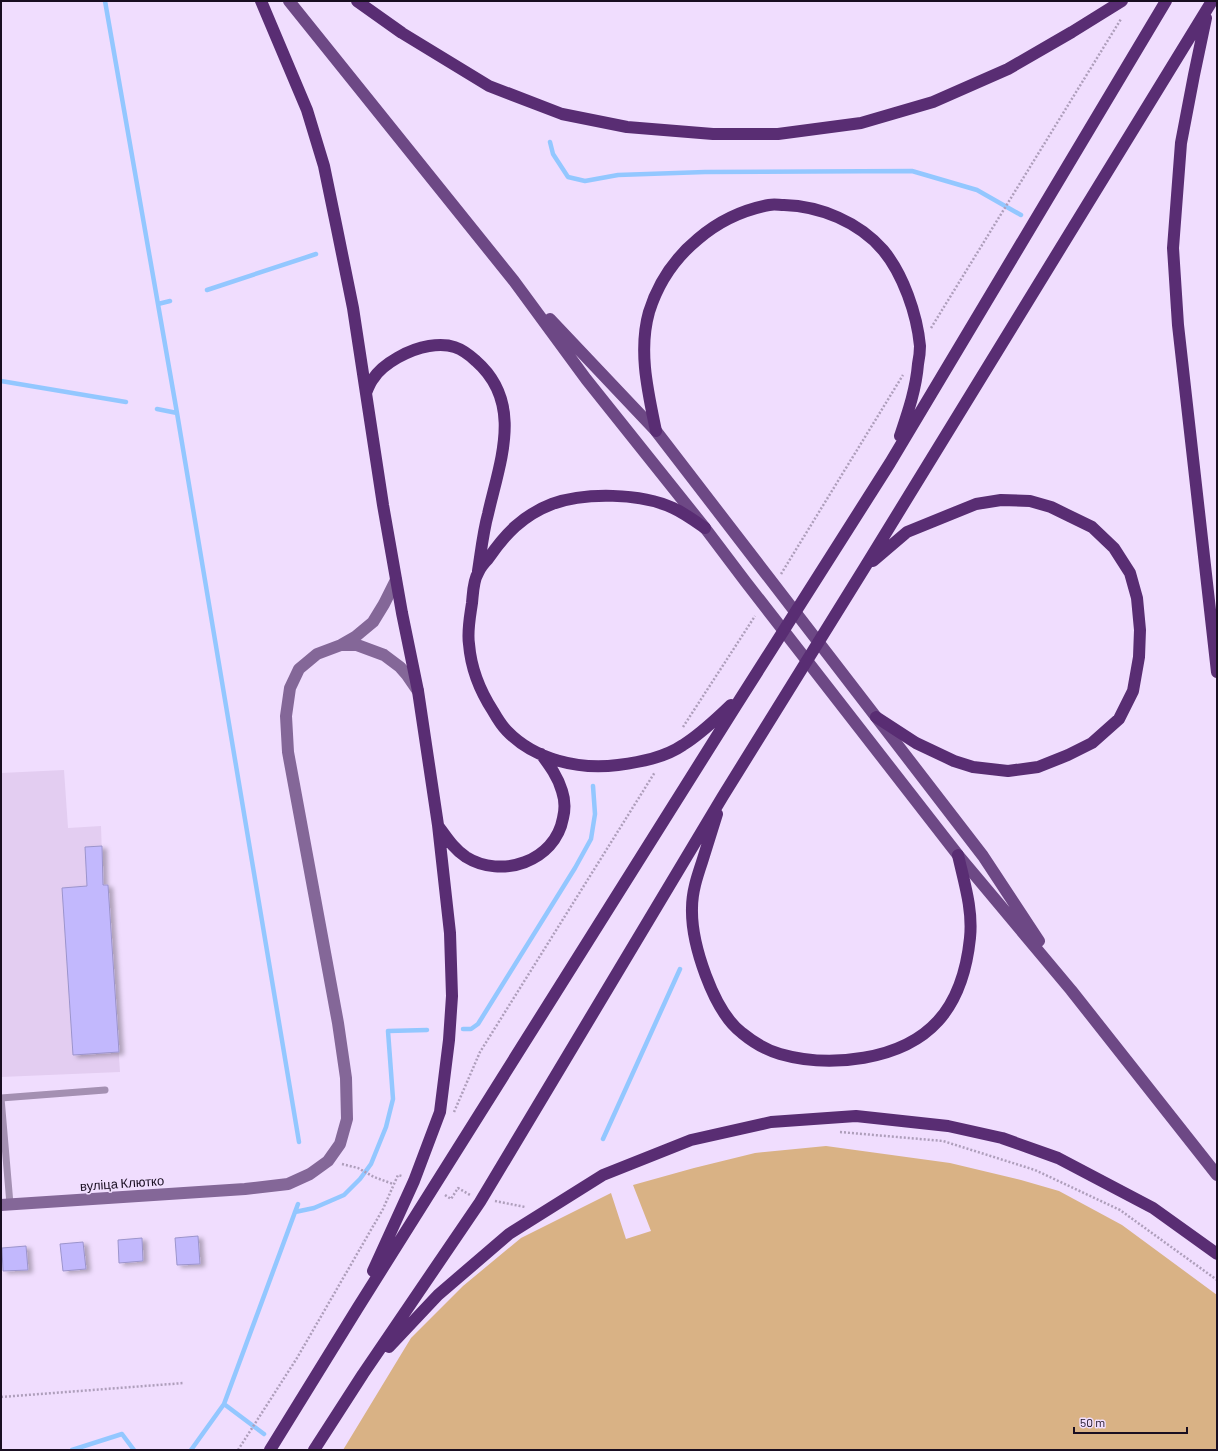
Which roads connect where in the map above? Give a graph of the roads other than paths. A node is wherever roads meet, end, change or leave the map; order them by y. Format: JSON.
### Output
{"nodes":[{"id":1,"x":261,"y":1,"type":"edge"},
{"id":2,"x":289,"y":1,"type":"edge"},
{"id":3,"x":357,"y":1,"type":"edge"},
{"id":4,"x":1122,"y":1,"type":"edge"},
{"id":5,"x":1166,"y":1,"type":"edge"},
{"id":6,"x":1211,"y":4,"type":"edge"},
{"id":7,"x":514,"y":281,"type":"junction"},
{"id":8,"x":366,"y":393,"type":"junction"},
{"id":9,"x":656,"y":431,"type":"junction"},
{"id":10,"x":890,"y":463,"type":"junction"},
{"id":11,"x":705,"y":528,"type":"junction"},
{"id":12,"x":866,"y":566,"type":"junction"},
{"id":13,"x":477,"y":574,"type":"junction"},
{"id":14,"x":396,"y":580,"type":"junction"},
{"id":15,"x":341,"y":645,"type":"junction"},
{"id":16,"x":1217,"y":672,"type":"edge"},
{"id":17,"x":418,"y":691,"type":"junction"},
{"id":18,"x":742,"y":695,"type":"junction"},
{"id":19,"x":876,"y":717,"type":"junction"},
{"id":20,"x":541,"y":754,"type":"junction"},
{"id":21,"x":723,"y":796,"type":"junction"},
{"id":22,"x":438,"y":825,"type":"junction"},
{"id":23,"x":958,"y":855,"type":"junction"},
{"id":24,"x":1071,"y":990,"type":"junction"},
{"id":25,"x":105,"y":1090,"type":"dead end"},
{"id":26,"x":1,"y":1098,"type":"edge"},
{"id":27,"x":1217,"y":1175,"type":"edge"},
{"id":28,"x":6,"y":1205,"type":"edge"},
{"id":29,"x":1217,"y":1254,"type":"edge"},
{"id":30,"x":357,"y":1309,"type":"junction"},
{"id":31,"x":363,"y":1374,"type":"junction"},
{"id":32,"x":270,"y":1450,"type":"edge"},
{"id":33,"x":314,"y":1450,"type":"edge"}],
"edges":[{"from":1,"to":8,"type":"highway"},
{"from":2,"to":7,"type":"main road"},
{"from":3,"to":4,"type":"highway"},
{"from":5,"to":10,"type":"highway"},
{"from":6,"to":12,"type":"highway"},
{"from":6,"to":16,"type":"highway"},
{"from":7,"to":9,"type":"main road"},
{"from":7,"to":11,"type":"main road"},
{"from":8,"to":13,"type":"highway"},
{"from":8,"to":14,"type":"highway"},
{"from":9,"to":10,"type":"highway"},
{"from":9,"to":19,"type":"main road"},
{"from":10,"to":18,"type":"highway"},
{"from":11,"to":13,"type":"highway"},
{"from":11,"to":23,"type":"main road"},
{"from":12,"to":19,"type":"highway"},
{"from":12,"to":21,"type":"highway"},
{"from":13,"to":20,"type":"highway"},
{"from":14,"to":15,"type":"street"},
{"from":14,"to":17,"type":"highway"},
{"from":15,"to":17,"type":"street"},
{"from":15,"to":28,"type":"street","name":"вуліца Клютко"},
{"from":17,"to":22,"type":"highway"},
{"from":18,"to":20,"type":"highway"},
{"from":18,"to":30,"type":"highway"},
{"from":19,"to":24,"type":"main road"},
{"from":20,"to":22,"type":"highway"},
{"from":21,"to":23,"type":"highway"},
{"from":21,"to":31,"type":"highway"},
{"from":22,"to":30,"type":"highway"},
{"from":23,"to":24,"type":"main road"},
{"from":24,"to":27,"type":"main road"},
{"from":25,"to":26,"type":"lane"},
{"from":26,"to":28,"type":"lane"},
{"from":29,"to":31,"type":"highway"},
{"from":30,"to":32,"type":"highway"},
{"from":31,"to":33,"type":"highway"}]}
